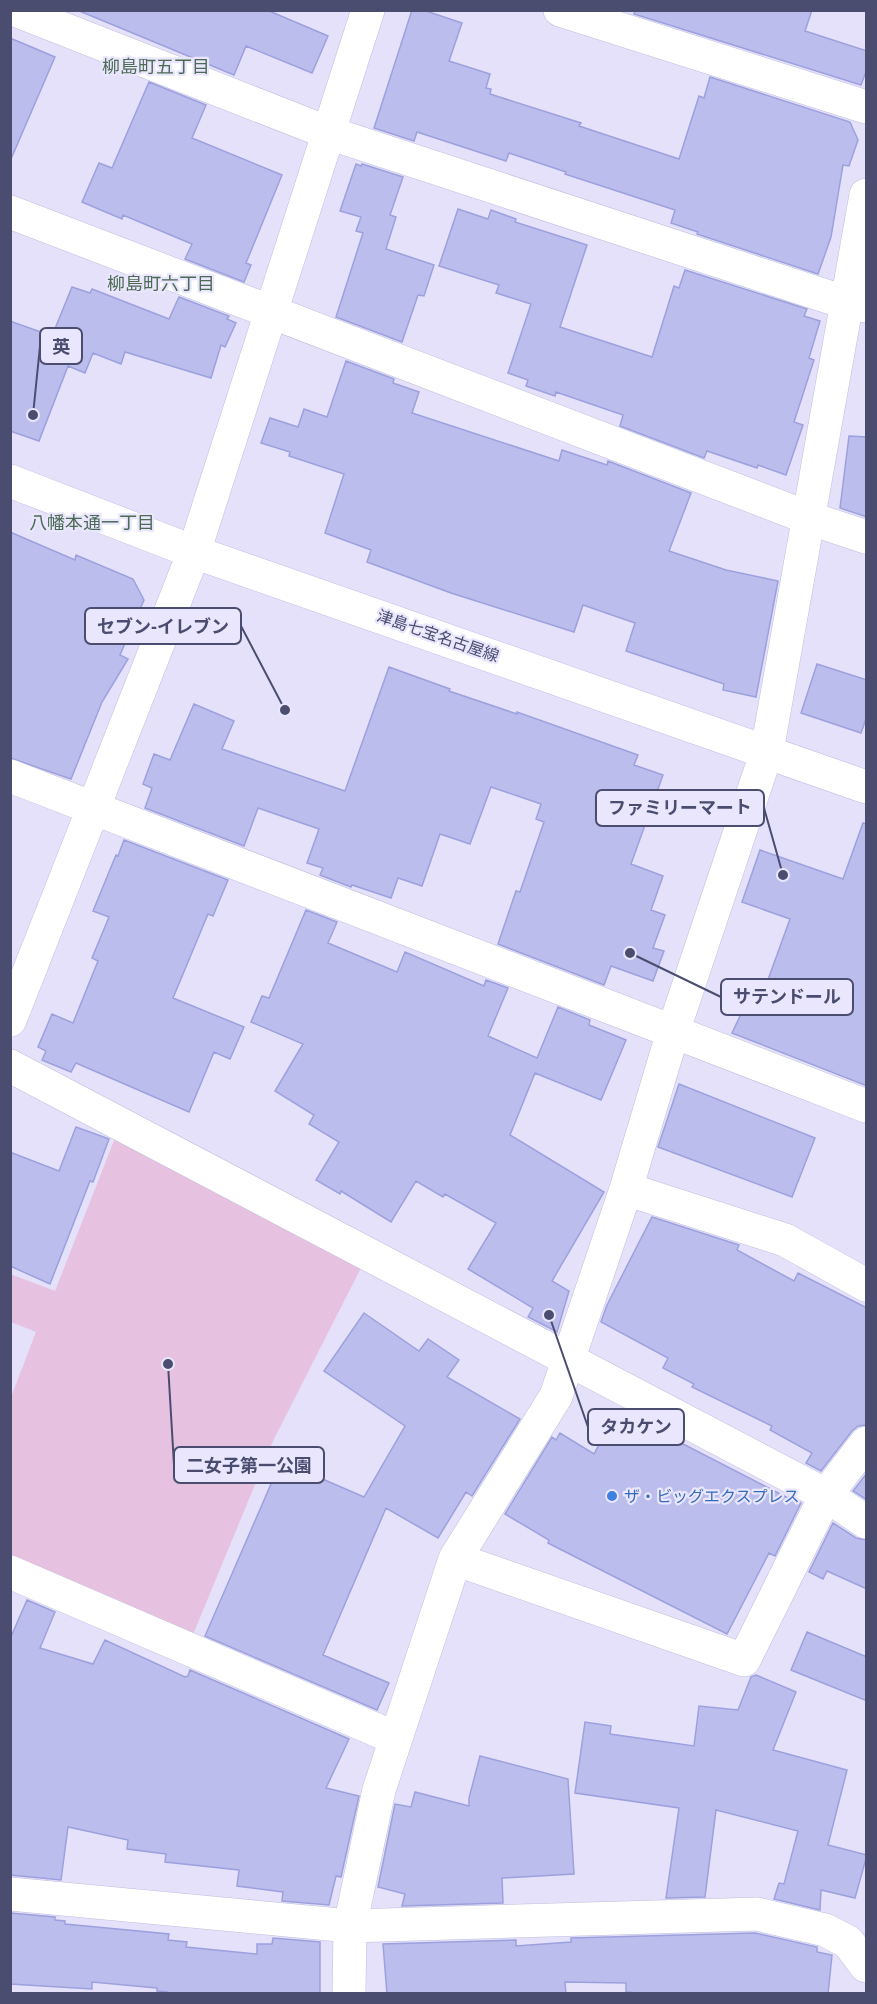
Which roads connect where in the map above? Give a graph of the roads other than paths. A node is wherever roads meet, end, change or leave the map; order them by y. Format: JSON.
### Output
{"nodes":[{"id":1,"x":15,"y":10,"type":"edge"},
{"id":2,"x":368,"y":10,"type":"edge"},
{"id":3,"x":560,"y":10,"type":"edge"},
{"id":4,"x":867,"y":106,"type":"edge"},
{"id":5,"x":328,"y":134,"type":"junction"},
{"id":6,"x":867,"y":195,"type":"edge"},
{"id":7,"x":10,"y":212,"type":"edge"},
{"id":8,"x":857,"y":305,"type":"edge"},
{"id":9,"x":271,"y":311,"type":"junction"},
{"id":10,"x":10,"y":481,"type":"edge"},
{"id":11,"x":809,"y":518,"type":"junction"},
{"id":12,"x":867,"y":537,"type":"edge"},
{"id":13,"x":194,"y":552,"type":"junction"},
{"id":14,"x":767,"y":751,"type":"junction"},
{"id":15,"x":10,"y":776,"type":"edge"},
{"id":16,"x":867,"y":787,"type":"edge"},
{"id":17,"x":93,"y":808,"type":"junction"},
{"id":18,"x":10,"y":1020,"type":"edge"},
{"id":19,"x":673,"y":1032,"type":"junction"},
{"id":20,"x":10,"y":1066,"type":"edge"},
{"id":21,"x":867,"y":1106,"type":"edge"},
{"id":22,"x":626,"y":1189,"type":"junction"},
{"id":23,"x":867,"y":1285,"type":"edge"},
{"id":24,"x":567,"y":1357,"type":"junction"},
{"id":25,"x":867,"y":1443,"type":"edge"},
{"id":26,"x":826,"y":1495,"type":"junction"},
{"id":27,"x":867,"y":1522,"type":"edge"},
{"id":28,"x":455,"y":1559,"type":"junction"},
{"id":29,"x":10,"y":1572,"type":"edge"},
{"id":30,"x":395,"y":1738,"type":"junction"},
{"id":31,"x":10,"y":1894,"type":"edge"},
{"id":32,"x":350,"y":1926,"type":"junction"},
{"id":33,"x":867,"y":1966,"type":"edge"},
{"id":34,"x":349,"y":1994,"type":"edge"}],
"edges":[{"from":1,"to":5,"type":"street"},
{"from":2,"to":5,"type":"street"},
{"from":3,"to":4,"type":"street"},
{"from":5,"to":8,"type":"street"},
{"from":5,"to":9,"type":"street"},
{"from":6,"to":8,"type":"street"},
{"from":7,"to":9,"type":"street"},
{"from":8,"to":11,"type":"street"},
{"from":9,"to":11,"type":"street"},
{"from":9,"to":13,"type":"street"},
{"from":10,"to":13,"type":"street","name":"津島七宝名古屋線"},
{"from":11,"to":12,"type":"street"},
{"from":11,"to":14,"type":"street"},
{"from":13,"to":14,"type":"street","name":"津島七宝名古屋線"},
{"from":13,"to":17,"type":"street"},
{"from":14,"to":16,"type":"street","name":"津島七宝名古屋線"},
{"from":14,"to":19,"type":"street"},
{"from":15,"to":17,"type":"street"},
{"from":17,"to":18,"type":"street"},
{"from":17,"to":19,"type":"street"},
{"from":19,"to":21,"type":"street"},
{"from":19,"to":22,"type":"street"},
{"from":20,"to":24,"type":"street"},
{"from":22,"to":23,"type":"street"},
{"from":22,"to":24,"type":"street"},
{"from":24,"to":26,"type":"street"},
{"from":24,"to":28,"type":"street"},
{"from":25,"to":26,"type":"street"},
{"from":26,"to":27,"type":"street"},
{"from":26,"to":28,"type":"street"},
{"from":28,"to":30,"type":"street"},
{"from":29,"to":30,"type":"street"},
{"from":30,"to":32,"type":"street"},
{"from":31,"to":32,"type":"street"},
{"from":32,"to":33,"type":"street"},
{"from":32,"to":34,"type":"street"}]}
